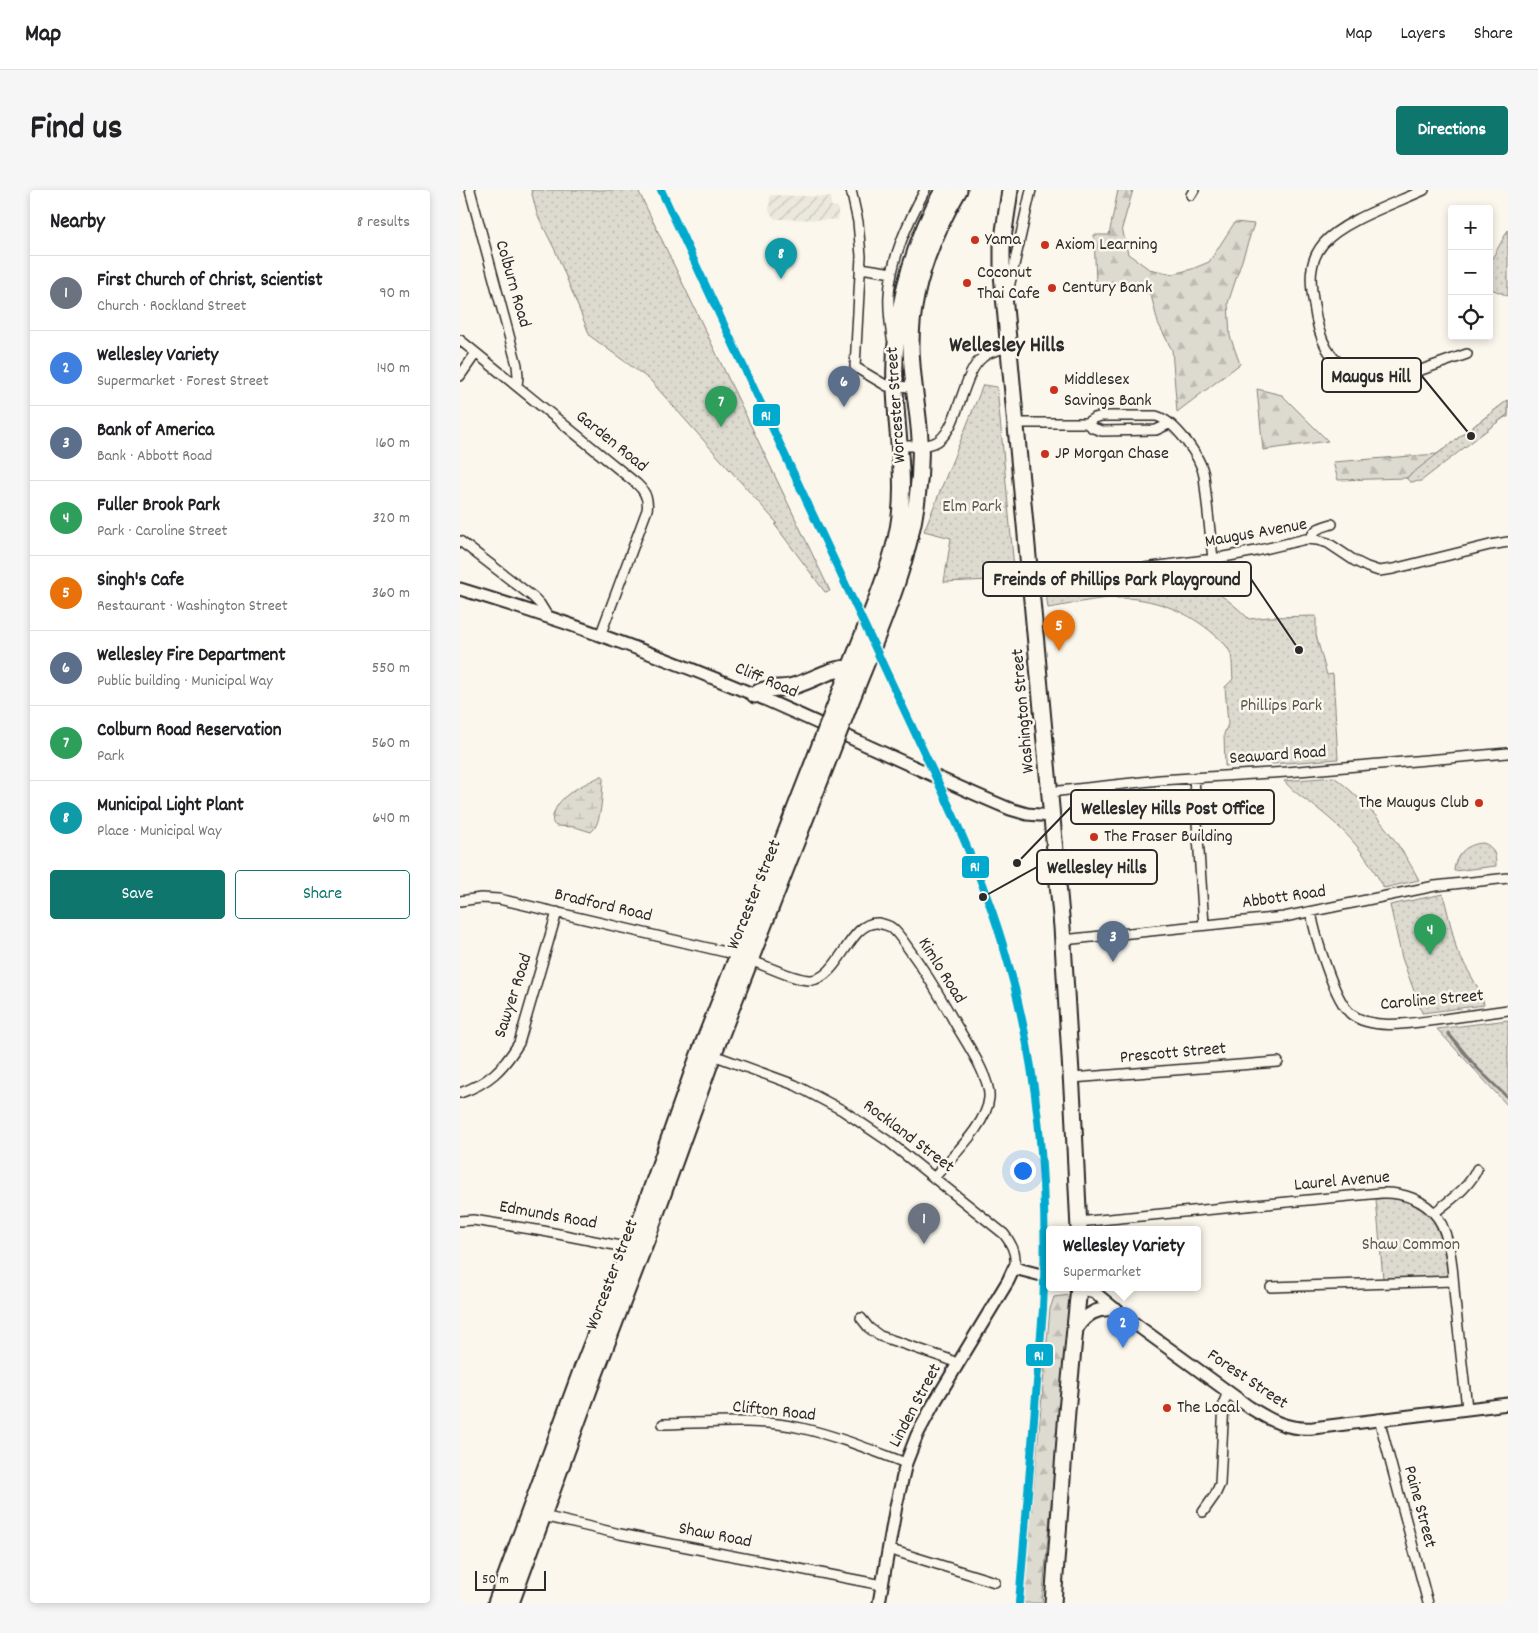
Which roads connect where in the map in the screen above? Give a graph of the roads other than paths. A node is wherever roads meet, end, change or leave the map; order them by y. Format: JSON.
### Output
{"nodes":[{"id":1,"x":470,"y":190,"type":"edge"},
{"id":2,"x":850,"y":190,"type":"edge"},
{"id":3,"x":925,"y":190,"type":"edge"},
{"id":4,"x":943,"y":190,"type":"edge"},
{"id":5,"x":959,"y":190,"type":"edge"},
{"id":6,"x":1010,"y":190,"type":"edge"},
{"id":7,"x":1032,"y":190,"type":"edge"},
{"id":8,"x":1424,"y":190,"type":"edge"},
{"id":9,"x":1004,"y":224,"type":"junction"},
{"id":10,"x":1023,"y":226,"type":"junction"},
{"id":11,"x":861,"y":268,"type":"junction"},
{"id":12,"x":892,"y":273,"type":"junction"},
{"id":13,"x":1004,"y":308,"type":"junction"},
{"id":14,"x":460,"y":340,"type":"edge"},
{"id":15,"x":1008,"y":347,"type":"junction"},
{"id":16,"x":476,"y":353,"type":"junction"},
{"id":17,"x":1467,"y":354,"type":"dead end"},
{"id":18,"x":895,"y":363,"type":"junction"},
{"id":19,"x":460,"y":376,"type":"edge"},
{"id":20,"x":517,"y":386,"type":"junction"},
{"id":21,"x":895,"y":387,"type":"junction"},
{"id":22,"x":914,"y":387,"type":"junction"},
{"id":23,"x":1015,"y":423,"type":"junction"},
{"id":24,"x":1086,"y":423,"type":"junction"},
{"id":25,"x":1169,"y":424,"type":"junction"},
{"id":26,"x":900,"y":446,"type":"junction"},
{"id":27,"x":920,"y":446,"type":"junction"},
{"id":28,"x":1332,"y":524,"type":"dead end"},
{"id":29,"x":1312,"y":539,"type":"junction"},
{"id":30,"x":460,"y":541,"type":"edge"},
{"id":31,"x":1508,"y":542,"type":"edge"},
{"id":32,"x":1213,"y":558,"type":"junction"},
{"id":33,"x":1030,"y":583,"type":"junction"},
{"id":34,"x":460,"y":589,"type":"edge"},
{"id":35,"x":548,"y":617,"type":"junction"},
{"id":36,"x":600,"y":636,"type":"junction"},
{"id":37,"x":850,"y":668,"type":"junction"},
{"id":38,"x":755,"y":696,"type":"junction"},
{"id":39,"x":841,"y":709,"type":"junction"},
{"id":40,"x":1508,"y":753,"type":"edge"},
{"id":41,"x":1194,"y":778,"type":"junction"},
{"id":42,"x":1050,"y":792,"type":"junction"},
{"id":43,"x":1052,"y":816,"type":"junction"},
{"id":44,"x":1508,"y":878,"type":"edge"},
{"id":45,"x":460,"y":901,"type":"edge"},
{"id":46,"x":557,"y":912,"type":"junction"},
{"id":47,"x":1311,"y":912,"type":"junction"},
{"id":48,"x":1204,"y":925,"type":"junction"},
{"id":49,"x":1062,"y":940,"type":"junction"},
{"id":50,"x":744,"y":958,"type":"junction"},
{"id":51,"x":1508,"y":1010,"type":"edge"},
{"id":52,"x":713,"y":1055,"type":"junction"},
{"id":53,"x":1278,"y":1062,"type":"dead end"},
{"id":54,"x":1072,"y":1078,"type":"junction"},
{"id":55,"x":460,"y":1092,"type":"edge"},
{"id":56,"x":1477,"y":1169,"type":"dead end"},
{"id":57,"x":934,"y":1178,"type":"junction"},
{"id":58,"x":1434,"y":1213,"type":"junction"},
{"id":59,"x":460,"y":1221,"type":"edge"},
{"id":60,"x":1078,"y":1226,"type":"edge"},
{"id":61,"x":630,"y":1248,"type":"junction"},
{"id":62,"x":1014,"y":1268,"type":"junction"},
{"id":63,"x":1046,"y":1276,"type":"edge"},
{"id":64,"x":1453,"y":1281,"type":"junction"},
{"id":65,"x":1271,"y":1287,"type":"dead end"},
{"id":66,"x":1078,"y":1291,"type":"edge"},
{"id":67,"x":1091,"y":1291,"type":"edge"},
{"id":68,"x":1116,"y":1310,"type":"junction"},
{"id":69,"x":862,"y":1318,"type":"dead end"},
{"id":70,"x":1076,"y":1329,"type":"junction"},
{"id":71,"x":958,"y":1364,"type":"junction"},
{"id":72,"x":1228,"y":1392,"type":"junction"},
{"id":73,"x":1508,"y":1404,"type":"edge"},
{"id":74,"x":1467,"y":1408,"type":"junction"},
{"id":75,"x":1379,"y":1419,"type":"junction"},
{"id":76,"x":664,"y":1424,"type":"dead end"},
{"id":77,"x":906,"y":1463,"type":"junction"},
{"id":78,"x":1203,"y":1512,"type":"dead end"},
{"id":79,"x":543,"y":1516,"type":"junction"},
{"id":80,"x":888,"y":1549,"type":"junction"},
{"id":81,"x":995,"y":1582,"type":"dead end"},
{"id":82,"x":882,"y":1585,"type":"junction"},
{"id":83,"x":496,"y":1603,"type":"edge"},
{"id":84,"x":511,"y":1603,"type":"edge"},
{"id":85,"x":879,"y":1603,"type":"edge"},
{"id":86,"x":1052,"y":1603,"type":"edge"},
{"id":87,"x":1428,"y":1603,"type":"edge"}],
"edges":[{"from":1,"to":20,"type":"street","name":"Colburn Road"},
{"from":2,"to":11,"type":"street"},
{"from":3,"to":12,"type":"street"},
{"from":4,"to":18,"type":"main road","name":"Worcester Street"},
{"from":5,"to":22,"type":"main road","name":"Worcester Street"},
{"from":6,"to":9,"type":"main road","name":"Washington Street"},
{"from":7,"to":10,"type":"street"},
{"from":8,"to":17,"type":"street"},
{"from":9,"to":10,"type":"street"},
{"from":9,"to":13,"type":"main road","name":"Washington Street"},
{"from":10,"to":13,"type":"street"},
{"from":11,"to":12,"type":"street"},
{"from":11,"to":21,"type":"street"},
{"from":12,"to":18,"type":"street"},
{"from":13,"to":15,"type":"main road","name":"Washington Street"},
{"from":14,"to":16,"type":"street","name":"Garden Road"},
{"from":15,"to":23,"type":"main road","name":"Washington Street"},
{"from":15,"to":27,"type":"street"},
{"from":16,"to":19,"type":"street"},
{"from":16,"to":20,"type":"street","name":"Garden Road"},
{"from":18,"to":21,"type":"main road","name":"Worcester Street"},
{"from":20,"to":36,"type":"street","name":"Garden Road"},
{"from":21,"to":22,"type":"street"},
{"from":21,"to":26,"type":"main road","name":"Worcester Street"},
{"from":22,"to":27,"type":"main road","name":"Worcester Street"},
{"from":23,"to":24,"type":"street"},
{"from":23,"to":33,"type":"main road","name":"Washington Street"},
{"from":24,"to":25,"type":"street"},
{"from":24,"to":25,"type":"street"},
{"from":25,"to":32,"type":"street"},
{"from":26,"to":27,"type":"street"},
{"from":26,"to":37,"type":"main road","name":"Worcester Street"},
{"from":27,"to":39,"type":"main road","name":"Worcester Street"},
{"from":28,"to":29,"type":"street","name":"Maugus Avenue"},
{"from":29,"to":31,"type":"street","name":"Maugus Avenue"},
{"from":29,"to":32,"type":"street","name":"Maugus Avenue"},
{"from":30,"to":35,"type":"street"},
{"from":32,"to":33,"type":"street","name":"Maugus Avenue"},
{"from":33,"to":42,"type":"main road","name":"Washington Street"},
{"from":34,"to":35,"type":"street","name":"Cliff Road"},
{"from":35,"to":36,"type":"street","name":"Cliff Road"},
{"from":36,"to":38,"type":"street","name":"Cliff Road"},
{"from":37,"to":38,"type":"main road"},
{"from":37,"to":39,"type":"main road","name":"Worcester Street"},
{"from":38,"to":43,"type":"street","name":"Cliff Road"},
{"from":39,"to":50,"type":"main road","name":"Worcester Street","bridge":true},
{"from":40,"to":41,"type":"street","name":"Seaward Road"},
{"from":41,"to":42,"type":"street","name":"Seaward Road"},
{"from":41,"to":48,"type":"street"},
{"from":42,"to":43,"type":"main road","name":"Washington Street"},
{"from":43,"to":49,"type":"main road","name":"Washington Street"},
{"from":44,"to":47,"type":"street","name":"Abbott Road"},
{"from":45,"to":46,"type":"street","name":"Bradford Road"},
{"from":46,"to":50,"type":"street","name":"Bradford Road"},
{"from":46,"to":55,"type":"street","name":"Sawyer Road"},
{"from":47,"to":48,"type":"street","name":"Abbott Road"},
{"from":47,"to":51,"type":"street","name":"Caroline Street"},
{"from":48,"to":49,"type":"street","name":"Abbott Road"},
{"from":49,"to":54,"type":"main road","name":"Washington Street"},
{"from":50,"to":52,"type":"main road","name":"Worcester Street"},
{"from":50,"to":57,"type":"street","name":"Kimlo Road"},
{"from":50,"to":61,"type":"main road","name":"Worcester Street"},
{"from":52,"to":57,"type":"street","name":"Rockland Street"},
{"from":52,"to":79,"type":"main road","name":"Worcester Street"},
{"from":53,"to":54,"type":"street","name":"Prescott Street"},
{"from":54,"to":60,"type":"main road","name":"Washington Street"},
{"from":56,"to":58,"type":"street"},
{"from":57,"to":62,"type":"street","name":"Rockland Street"},
{"from":58,"to":60,"type":"street","name":"Laurel Avenue"},
{"from":58,"to":64,"type":"street","name":"Laurel Avenue"},
{"from":59,"to":61,"type":"street","name":"Edmunds Road"},
{"from":61,"to":83,"type":"main road","name":"Worcester Street"},
{"from":62,"to":63,"type":"street"},
{"from":62,"to":71,"type":"street","name":"Linden Street"},
{"from":64,"to":65,"type":"street"},
{"from":64,"to":74,"type":"street","name":"Laurel Avenue"},
{"from":66,"to":70,"type":"main road"},
{"from":67,"to":68,"type":"street","name":"Forest Street"},
{"from":68,"to":70,"type":"main road"},
{"from":68,"to":72,"type":"street","name":"Forest Street"},
{"from":69,"to":71,"type":"street"},
{"from":70,"to":86,"type":"main road"},
{"from":71,"to":77,"type":"street","name":"Linden Street"},
{"from":72,"to":75,"type":"street","name":"Forest Street"},
{"from":72,"to":78,"type":"street"},
{"from":73,"to":74,"type":"street","name":"Forest Street"},
{"from":74,"to":75,"type":"street","name":"Forest Street"},
{"from":75,"to":87,"type":"street","name":"Paine Street"},
{"from":76,"to":77,"type":"street","name":"Clifton Road"},
{"from":77,"to":80,"type":"street","name":"Linden Street"},
{"from":79,"to":82,"type":"street","name":"Shaw Road"},
{"from":79,"to":84,"type":"main road","name":"Worcester Street"},
{"from":80,"to":81,"type":"street"},
{"from":80,"to":82,"type":"street","name":"Linden Street"},
{"from":82,"to":85,"type":"street","name":"Linden Street"}]}
